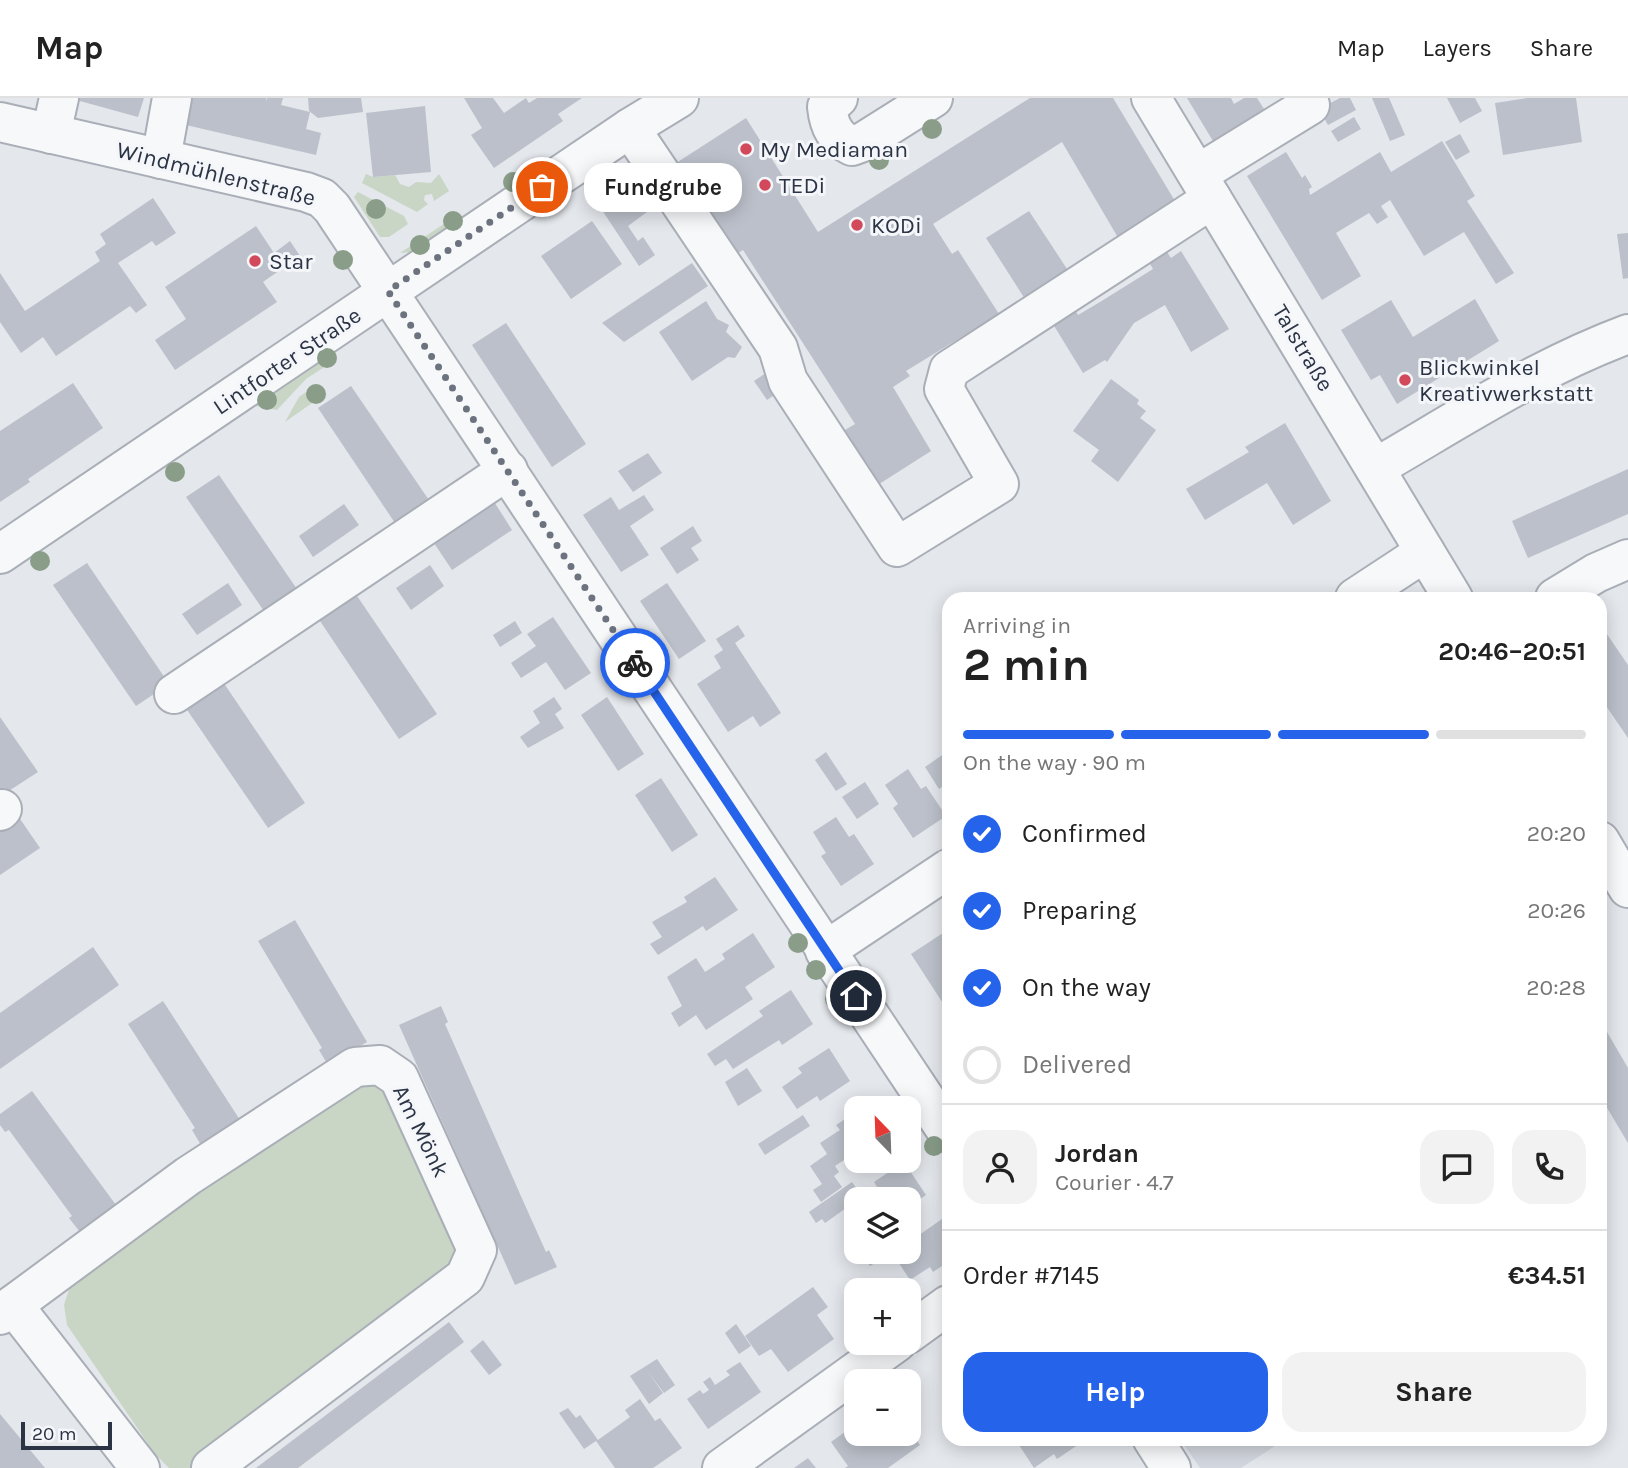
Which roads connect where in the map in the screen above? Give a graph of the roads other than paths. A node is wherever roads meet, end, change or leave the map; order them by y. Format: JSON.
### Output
{"nodes":[{"id":1,"x":172,"y":98,"type":"edge"},
{"id":2,"x":679,"y":98,"type":"edge"},
{"id":3,"x":838,"y":98,"type":"edge"},
{"id":4,"x":933,"y":98,"type":"edge"},
{"id":5,"x":1151,"y":98,"type":"edge"},
{"id":6,"x":1310,"y":105,"type":"dead end"},
{"id":7,"x":55,"y":116,"type":"edge"},
{"id":8,"x":0,"y":122,"type":"edge"},
{"id":9,"x":629,"y":128,"type":"junction"},
{"id":10,"x":161,"y":159,"type":"junction"},
{"id":11,"x":1205,"y":187,"type":"junction"},
{"id":12,"x":388,"y":291,"type":"junction"},
{"id":13,"x":1628,"y":334,"type":"edge"},
{"id":14,"x":1376,"y":468,"type":"junction"},
{"id":15,"x":508,"y":470,"type":"junction"},
{"id":16,"x":1424,"y":552,"type":"junction"},
{"id":17,"x":0,"y":554,"type":"edge"},
{"id":18,"x":1628,"y":559,"type":"edge"},
{"id":19,"x":1364,"y":592,"type":"edge"},
{"id":20,"x":1449,"y":592,"type":"edge"},
{"id":21,"x":1565,"y":592,"type":"edge"},
{"id":22,"x":174,"y":694,"type":"dead end"},
{"id":23,"x":1607,"y":853,"type":"edge"},
{"id":24,"x":942,"y":873,"type":"edge"},
{"id":25,"x":1628,"y":888,"type":"edge"},
{"id":26,"x":825,"y":951,"type":"junction"},
{"id":27,"x":942,"y":1124,"type":"edge"},
{"id":28,"x":942,"y":1309,"type":"edge"},
{"id":29,"x":6,"y":1310,"type":"edge"},
{"id":30,"x":921,"y":1325,"type":"edge"},
{"id":31,"x":879,"y":1355,"type":"edge"},
{"id":32,"x":1157,"y":1446,"type":"edge"},
{"id":33,"x":140,"y":1468,"type":"edge"},
{"id":34,"x":211,"y":1468,"type":"edge"},
{"id":35,"x":722,"y":1468,"type":"edge"},
{"id":36,"x":1171,"y":1468,"type":"edge"}],
"edges":[{"from":1,"to":10,"type":"street"},
{"from":2,"to":9,"type":"street","name":"Lintforter Straße"},
{"from":3,"to":4,"type":"street"},
{"from":5,"to":11,"type":"street","name":"Talstraße"},
{"from":6,"to":11,"type":"street"},
{"from":7,"to":8,"type":"street","name":"Windmühlenstraße"},
{"from":7,"to":10,"type":"street","name":"Windmühlenstraße"},
{"from":9,"to":11,"type":"street"},
{"from":9,"to":12,"type":"street","name":"Lintforter Straße"},
{"from":10,"to":12,"type":"street","name":"Windmühlenstraße"},
{"from":11,"to":14,"type":"street","name":"Talstraße"},
{"from":12,"to":15,"type":"street","name":"Windmühlenstraße"},
{"from":12,"to":17,"type":"street","name":"Lintforter Straße"},
{"from":13,"to":14,"type":"street"},
{"from":14,"to":16,"type":"street","name":"Talstraße"},
{"from":15,"to":22,"type":"street"},
{"from":15,"to":26,"type":"street","name":"Windmühlenstraße"},
{"from":16,"to":19,"type":"street"},
{"from":16,"to":20,"type":"street","name":"Talstraße"},
{"from":18,"to":21,"type":"street"},
{"from":23,"to":25,"type":"street"},
{"from":24,"to":26,"type":"street"},
{"from":26,"to":27,"type":"street","name":"Windmühlenstraße"},
{"from":28,"to":30,"type":"street"},
{"from":29,"to":33,"type":"street","name":"Am Mönk"},
{"from":29,"to":34,"type":"street","name":"Am Mönk"},
{"from":31,"to":35,"type":"street"},
{"from":32,"to":36,"type":"street"}]}
